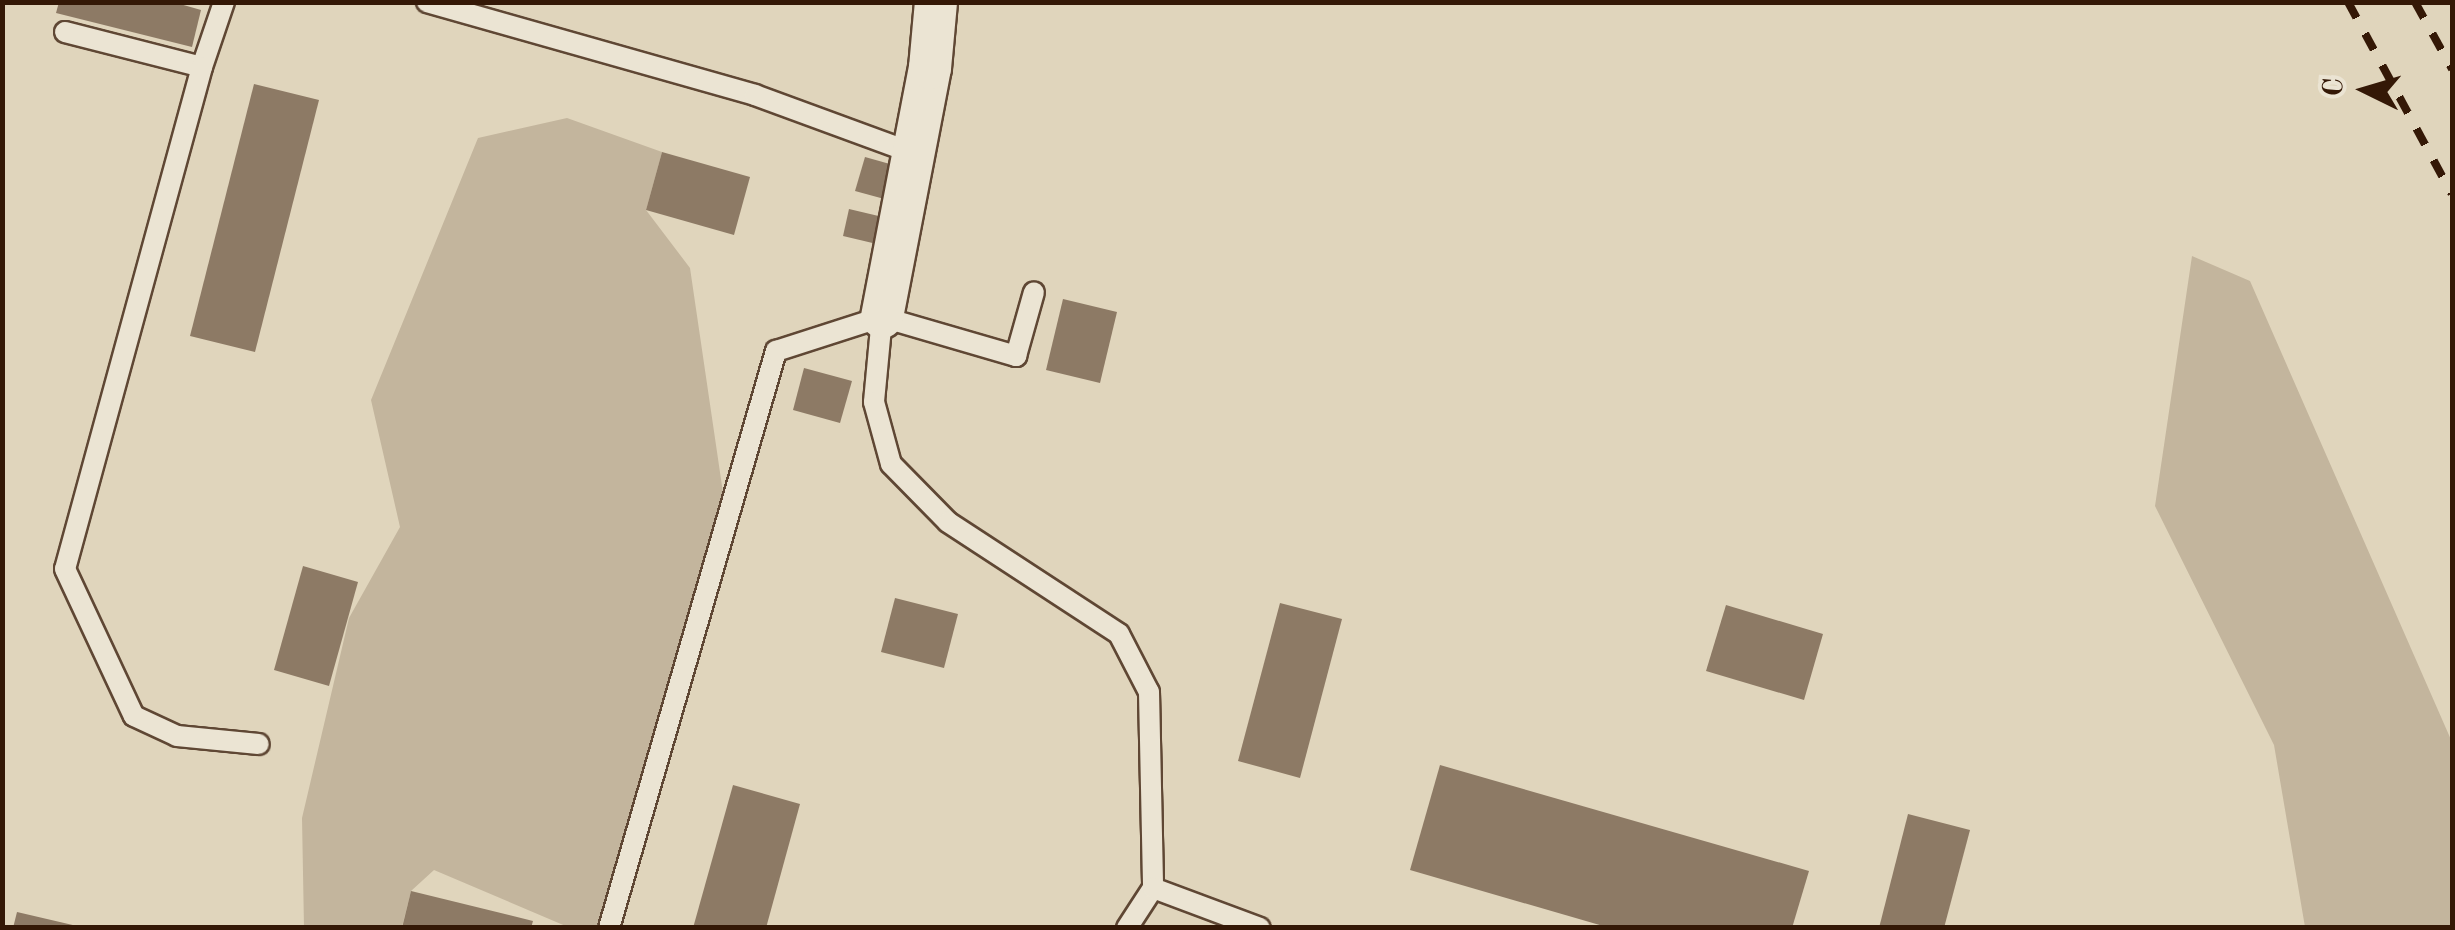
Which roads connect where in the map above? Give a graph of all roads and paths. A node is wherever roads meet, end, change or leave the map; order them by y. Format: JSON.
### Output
{"nodes":[{"id":1,"x":224,"y":2,"type":"edge"},
{"id":2,"x":426,"y":2,"type":"edge"},
{"id":3,"x":936,"y":2,"type":"edge"},
{"id":4,"x":66,"y":32,"type":"dead end"},
{"id":5,"x":202,"y":67,"type":"junction"},
{"id":6,"x":914,"y":153,"type":"junction"},
{"id":7,"x":1034,"y":292,"type":"dead end"},
{"id":8,"x":882,"y":317,"type":"junction"},
{"id":9,"x":259,"y":744,"type":"dead end"},
{"id":10,"x":1153,"y":888,"type":"junction"},
{"id":11,"x":609,"y":928,"type":"edge"},
{"id":12,"x":1127,"y":928,"type":"edge"},
{"id":13,"x":1260,"y":928,"type":"edge"}],
"edges":[{"from":1,"to":5,"type":"lane"},
{"from":2,"to":6,"type":"lane"},
{"from":3,"to":6,"type":"street"},
{"from":4,"to":5,"type":"lane"},
{"from":5,"to":9,"type":"lane"},
{"from":6,"to":8,"type":"street"},
{"from":7,"to":8,"type":"lane"},
{"from":8,"to":10,"type":"lane"},
{"from":8,"to":11,"type":"lane"},
{"from":10,"to":12,"type":"lane"},
{"from":10,"to":13,"type":"lane"}]}
